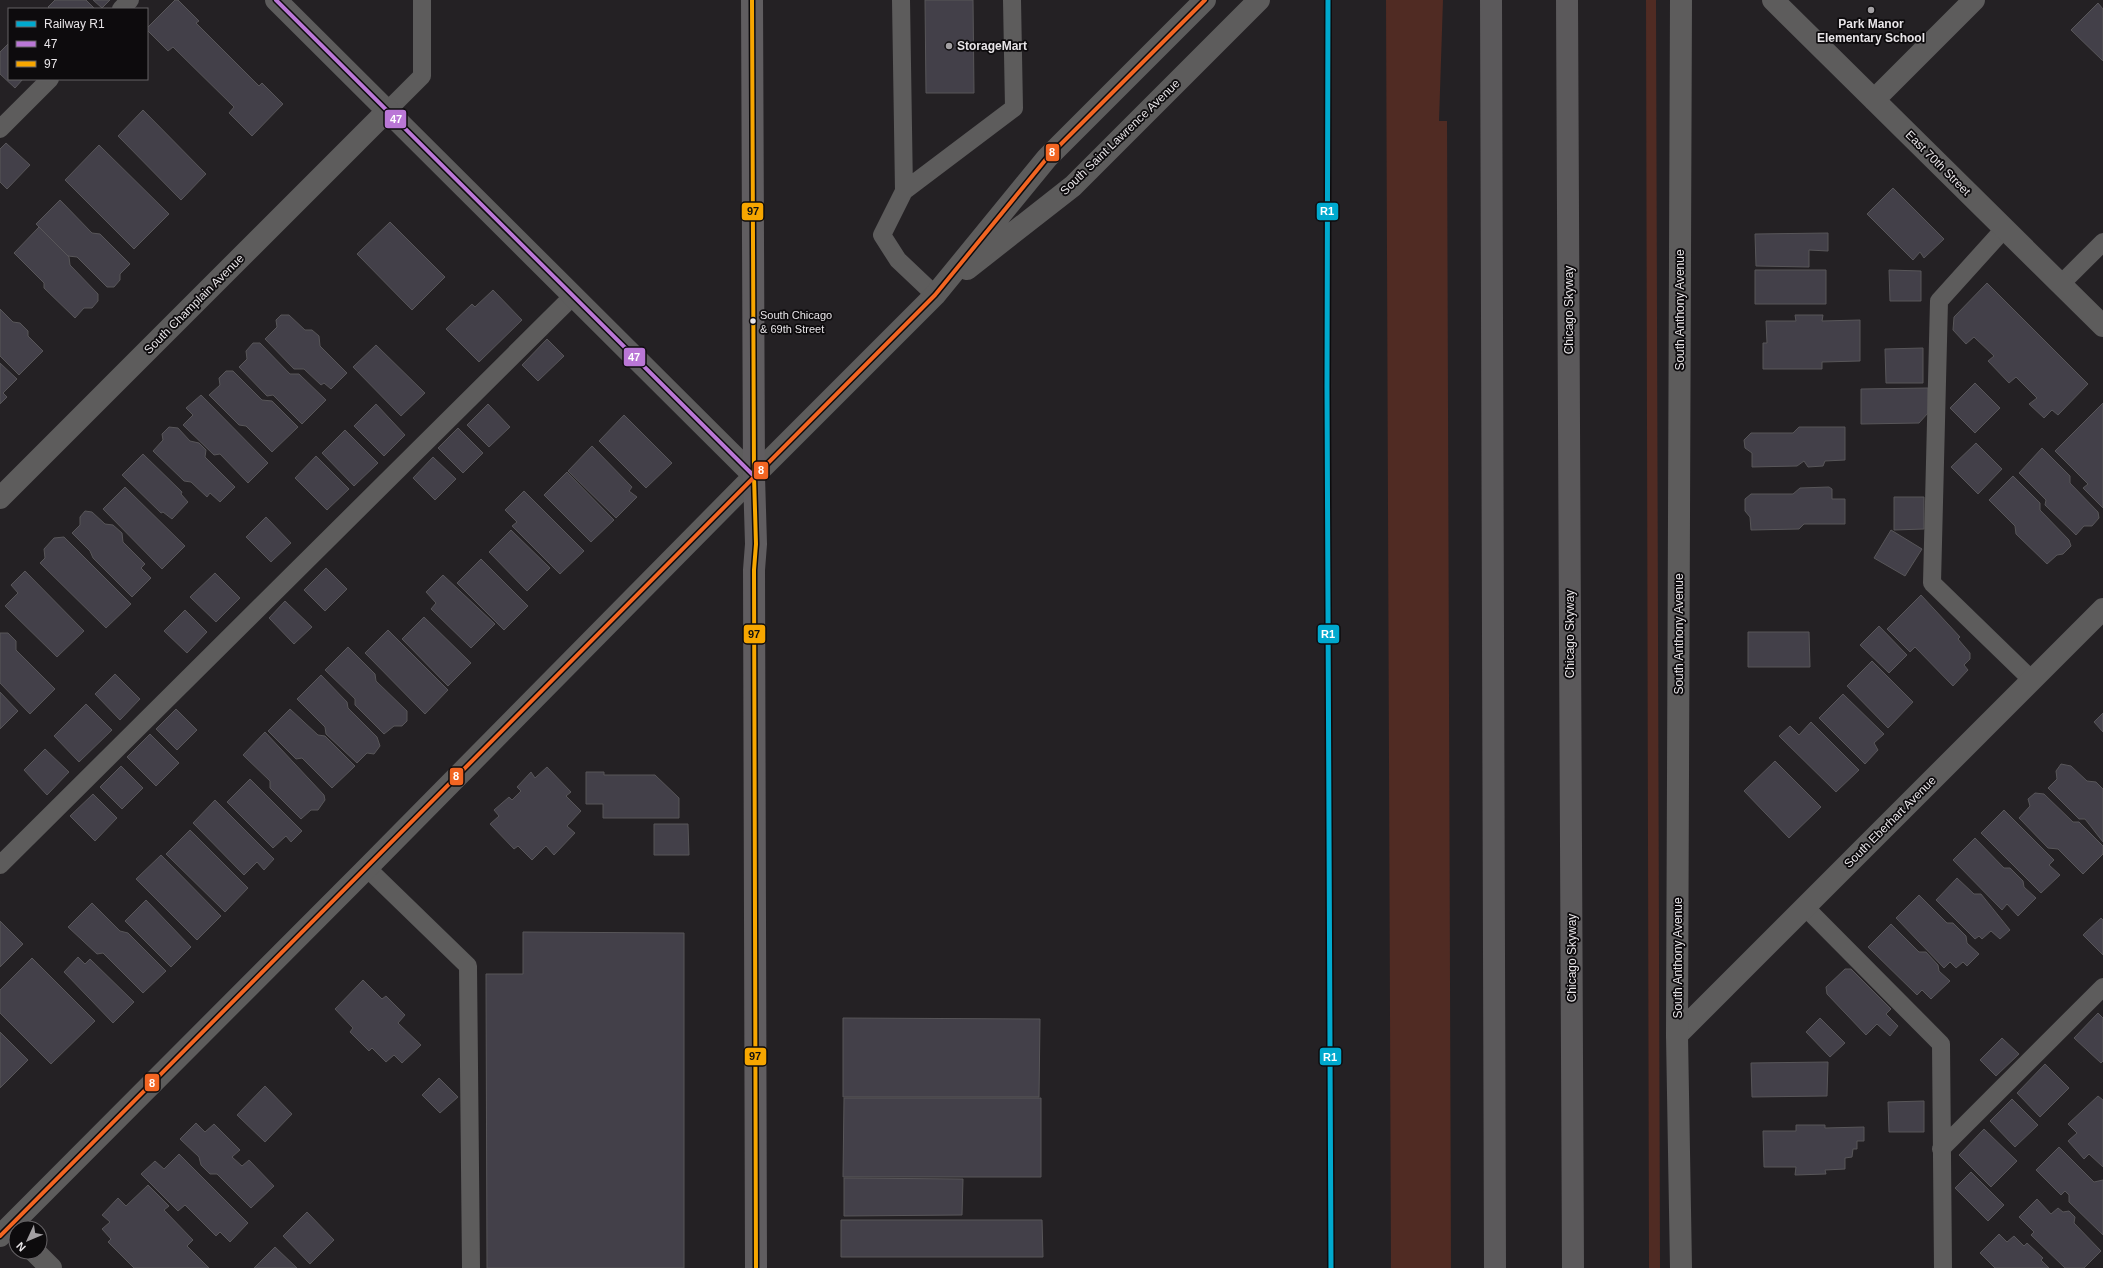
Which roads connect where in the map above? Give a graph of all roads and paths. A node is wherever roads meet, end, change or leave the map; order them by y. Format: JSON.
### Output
{"nodes":[{"id":1,"x":130,"y":0,"type":"edge"},
{"id":2,"x":276,"y":0,"type":"edge"},
{"id":3,"x":422,"y":0,"type":"edge"},
{"id":4,"x":752,"y":0,"type":"edge"},
{"id":5,"x":901,"y":0,"type":"edge"},
{"id":6,"x":1012,"y":0,"type":"edge"},
{"id":7,"x":1205,"y":0,"type":"edge"},
{"id":8,"x":1259,"y":0,"type":"edge"},
{"id":9,"x":1491,"y":0,"type":"edge"},
{"id":10,"x":1567,"y":0,"type":"edge"},
{"id":11,"x":1681,"y":0,"type":"edge"},
{"id":12,"x":1773,"y":0,"type":"edge"},
{"id":13,"x":1974,"y":0,"type":"edge"},
{"id":14,"x":122,"y":8,"type":"edge"},
{"id":15,"x":49,"y":80,"type":"edge"},
{"id":16,"x":1874,"y":100,"type":"junction"},
{"id":17,"x":388,"y":110,"type":"junction"},
{"id":18,"x":0,"y":129,"type":"edge"},
{"id":19,"x":904,"y":191,"type":"junction"},
{"id":20,"x":2004,"y":228,"type":"junction"},
{"id":21,"x":2103,"y":242,"type":"edge"},
{"id":22,"x":2061,"y":284,"type":"junction"},
{"id":23,"x":935,"y":295,"type":"junction"},
{"id":24,"x":573,"y":296,"type":"junction"},
{"id":25,"x":2103,"y":326,"type":"edge"},
{"id":26,"x":754,"y":476,"type":"junction"},
{"id":27,"x":0,"y":498,"type":"edge"},
{"id":28,"x":2103,"y":609,"type":"edge"},
{"id":29,"x":2032,"y":680,"type":"junction"},
{"id":30,"x":0,"y":864,"type":"edge"},
{"id":31,"x":367,"y":868,"type":"junction"},
{"id":32,"x":1805,"y":907,"type":"junction"},
{"id":33,"x":2103,"y":987,"type":"edge"},
{"id":34,"x":1677,"y":1035,"type":"junction"},
{"id":35,"x":1942,"y":1149,"type":"junction"},
{"id":36,"x":6,"y":1228,"type":"edge"},
{"id":37,"x":43,"y":1260,"type":"edge"},
{"id":38,"x":51,"y":1268,"type":"edge"},
{"id":39,"x":471,"y":1268,"type":"edge"},
{"id":40,"x":756,"y":1268,"type":"edge"},
{"id":41,"x":1495,"y":1268,"type":"edge"},
{"id":42,"x":1573,"y":1268,"type":"edge"},
{"id":43,"x":1682,"y":1268,"type":"edge"},
{"id":44,"x":1943,"y":1268,"type":"edge"}],
"edges":[{"from":1,"to":14,"type":"lane"},
{"from":2,"to":17,"type":"street"},
{"from":3,"to":17,"type":"lane"},
{"from":4,"to":26,"type":"main road"},
{"from":5,"to":19,"type":"lane"},
{"from":6,"to":19,"type":"lane"},
{"from":7,"to":23,"type":"street","name":"South Saint Lawrence Avenue"},
{"from":8,"to":23,"type":"street","name":"South Saint Lawrence Avenue"},
{"from":9,"to":41,"type":"highway"},
{"from":10,"to":42,"type":"highway","name":"Chicago Skyway"},
{"from":11,"to":34,"type":"street","name":"South Anthony Avenue"},
{"from":12,"to":16,"type":"street","name":"East 70th Street"},
{"from":13,"to":16,"type":"street"},
{"from":15,"to":18,"type":"lane"},
{"from":16,"to":20,"type":"street","name":"East 70th Street"},
{"from":17,"to":24,"type":"street"},
{"from":17,"to":27,"type":"street","name":"South Champlain Avenue"},
{"from":19,"to":23,"type":"lane"},
{"from":20,"to":22,"type":"street","name":"East 70th Street"},
{"from":20,"to":29,"type":"lane"},
{"from":21,"to":22,"type":"lane"},
{"from":22,"to":25,"type":"street","name":"East 70th Street"},
{"from":23,"to":26,"type":"street","name":"South Saint Lawrence Avenue"},
{"from":24,"to":26,"type":"street"},
{"from":24,"to":30,"type":"lane"},
{"from":26,"to":31,"type":"street","name":"South Saint Lawrence Avenue"},
{"from":26,"to":40,"type":"main road"},
{"from":28,"to":29,"type":"street","name":"South Eberhart Avenue"},
{"from":29,"to":32,"type":"street","name":"South Eberhart Avenue"},
{"from":31,"to":36,"type":"street","name":"South Saint Lawrence Avenue"},
{"from":31,"to":39,"type":"lane"},
{"from":32,"to":34,"type":"street","name":"South Eberhart Avenue"},
{"from":32,"to":35,"type":"lane"},
{"from":33,"to":35,"type":"lane"},
{"from":34,"to":43,"type":"street","name":"South Anthony Avenue"},
{"from":35,"to":44,"type":"lane"},
{"from":37,"to":38,"type":"street"}]}
